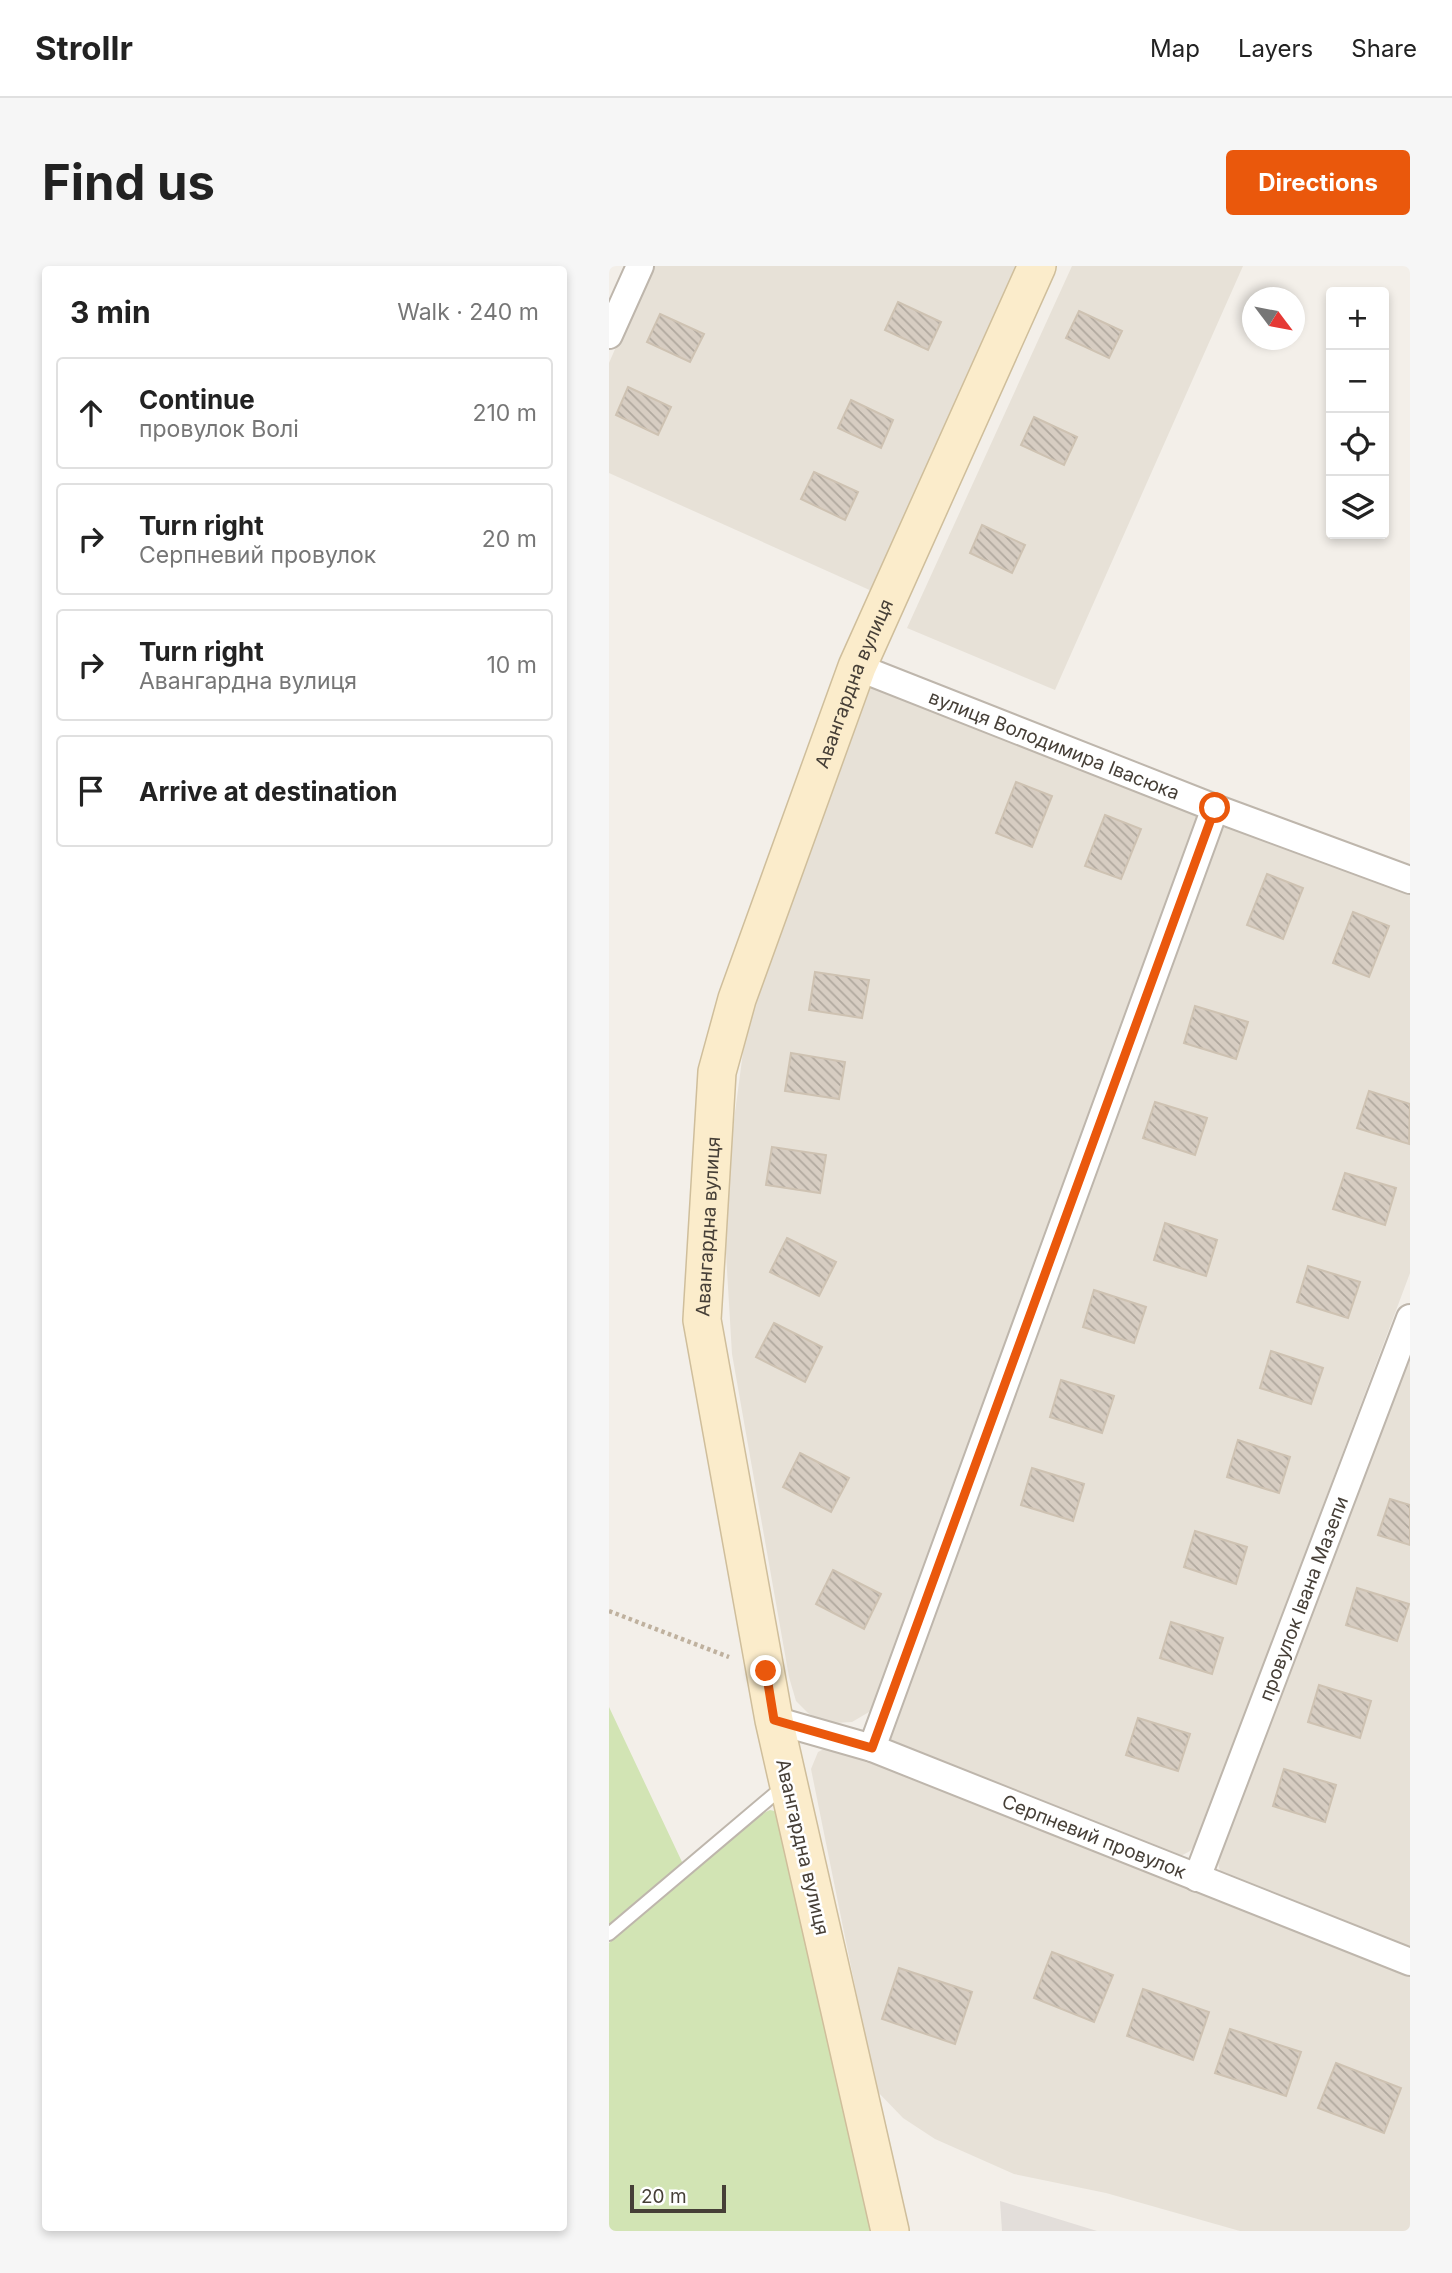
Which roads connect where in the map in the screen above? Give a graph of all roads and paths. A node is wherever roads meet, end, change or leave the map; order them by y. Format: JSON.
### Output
{"nodes":[{"id":1,"x":640,"y":266,"type":"edge"},
{"id":2,"x":1037,"y":266,"type":"edge"},
{"id":3,"x":609,"y":335,"type":"edge"},
{"id":4,"x":857,"y":667,"type":"junction"},
{"id":5,"x":1215,"y":808,"type":"junction"},
{"id":6,"x":1410,"y":880,"type":"edge"},
{"id":7,"x":1410,"y":1318,"type":"edge"},
{"id":8,"x":609,"y":1611,"type":"edge"},
{"id":9,"x":766,"y":1671,"type":"junction"},
{"id":10,"x":774,"y":1720,"type":"junction"},
{"id":11,"x":872,"y":1748,"type":"junction"},
{"id":12,"x":789,"y":1781,"type":"junction"},
{"id":13,"x":1198,"y":1878,"type":"junction"},
{"id":14,"x":609,"y":1934,"type":"edge"},
{"id":15,"x":1410,"y":1962,"type":"edge"},
{"id":16,"x":890,"y":2231,"type":"edge"}],
"edges":[{"from":1,"to":3,"type":"street"},
{"from":2,"to":4,"type":"street","name":"Авангардна вулиця"},
{"from":4,"to":5,"type":"street","name":"вулиця Володимира Івасюка"},
{"from":4,"to":9,"type":"street","name":"Авангардна вулиця"},
{"from":5,"to":6,"type":"street","name":"вулиця Володимира Івасюка"},
{"from":5,"to":11,"type":"street"},
{"from":7,"to":13,"type":"street","name":"провулок Івана Мазепи"},
{"from":8,"to":9,"type":"path"},
{"from":9,"to":10,"type":"street","name":"Авангардна вулиця"},
{"from":10,"to":11,"type":"street","name":"Серпневий провулок"},
{"from":10,"to":12,"type":"street","name":"Авангардна вулиця"},
{"from":11,"to":13,"type":"street","name":"Серпневий провулок"},
{"from":12,"to":14,"type":"lane"},
{"from":12,"to":16,"type":"street","name":"Авангардна вулиця"},
{"from":13,"to":15,"type":"street","name":"Серпневий провулок"}]}
